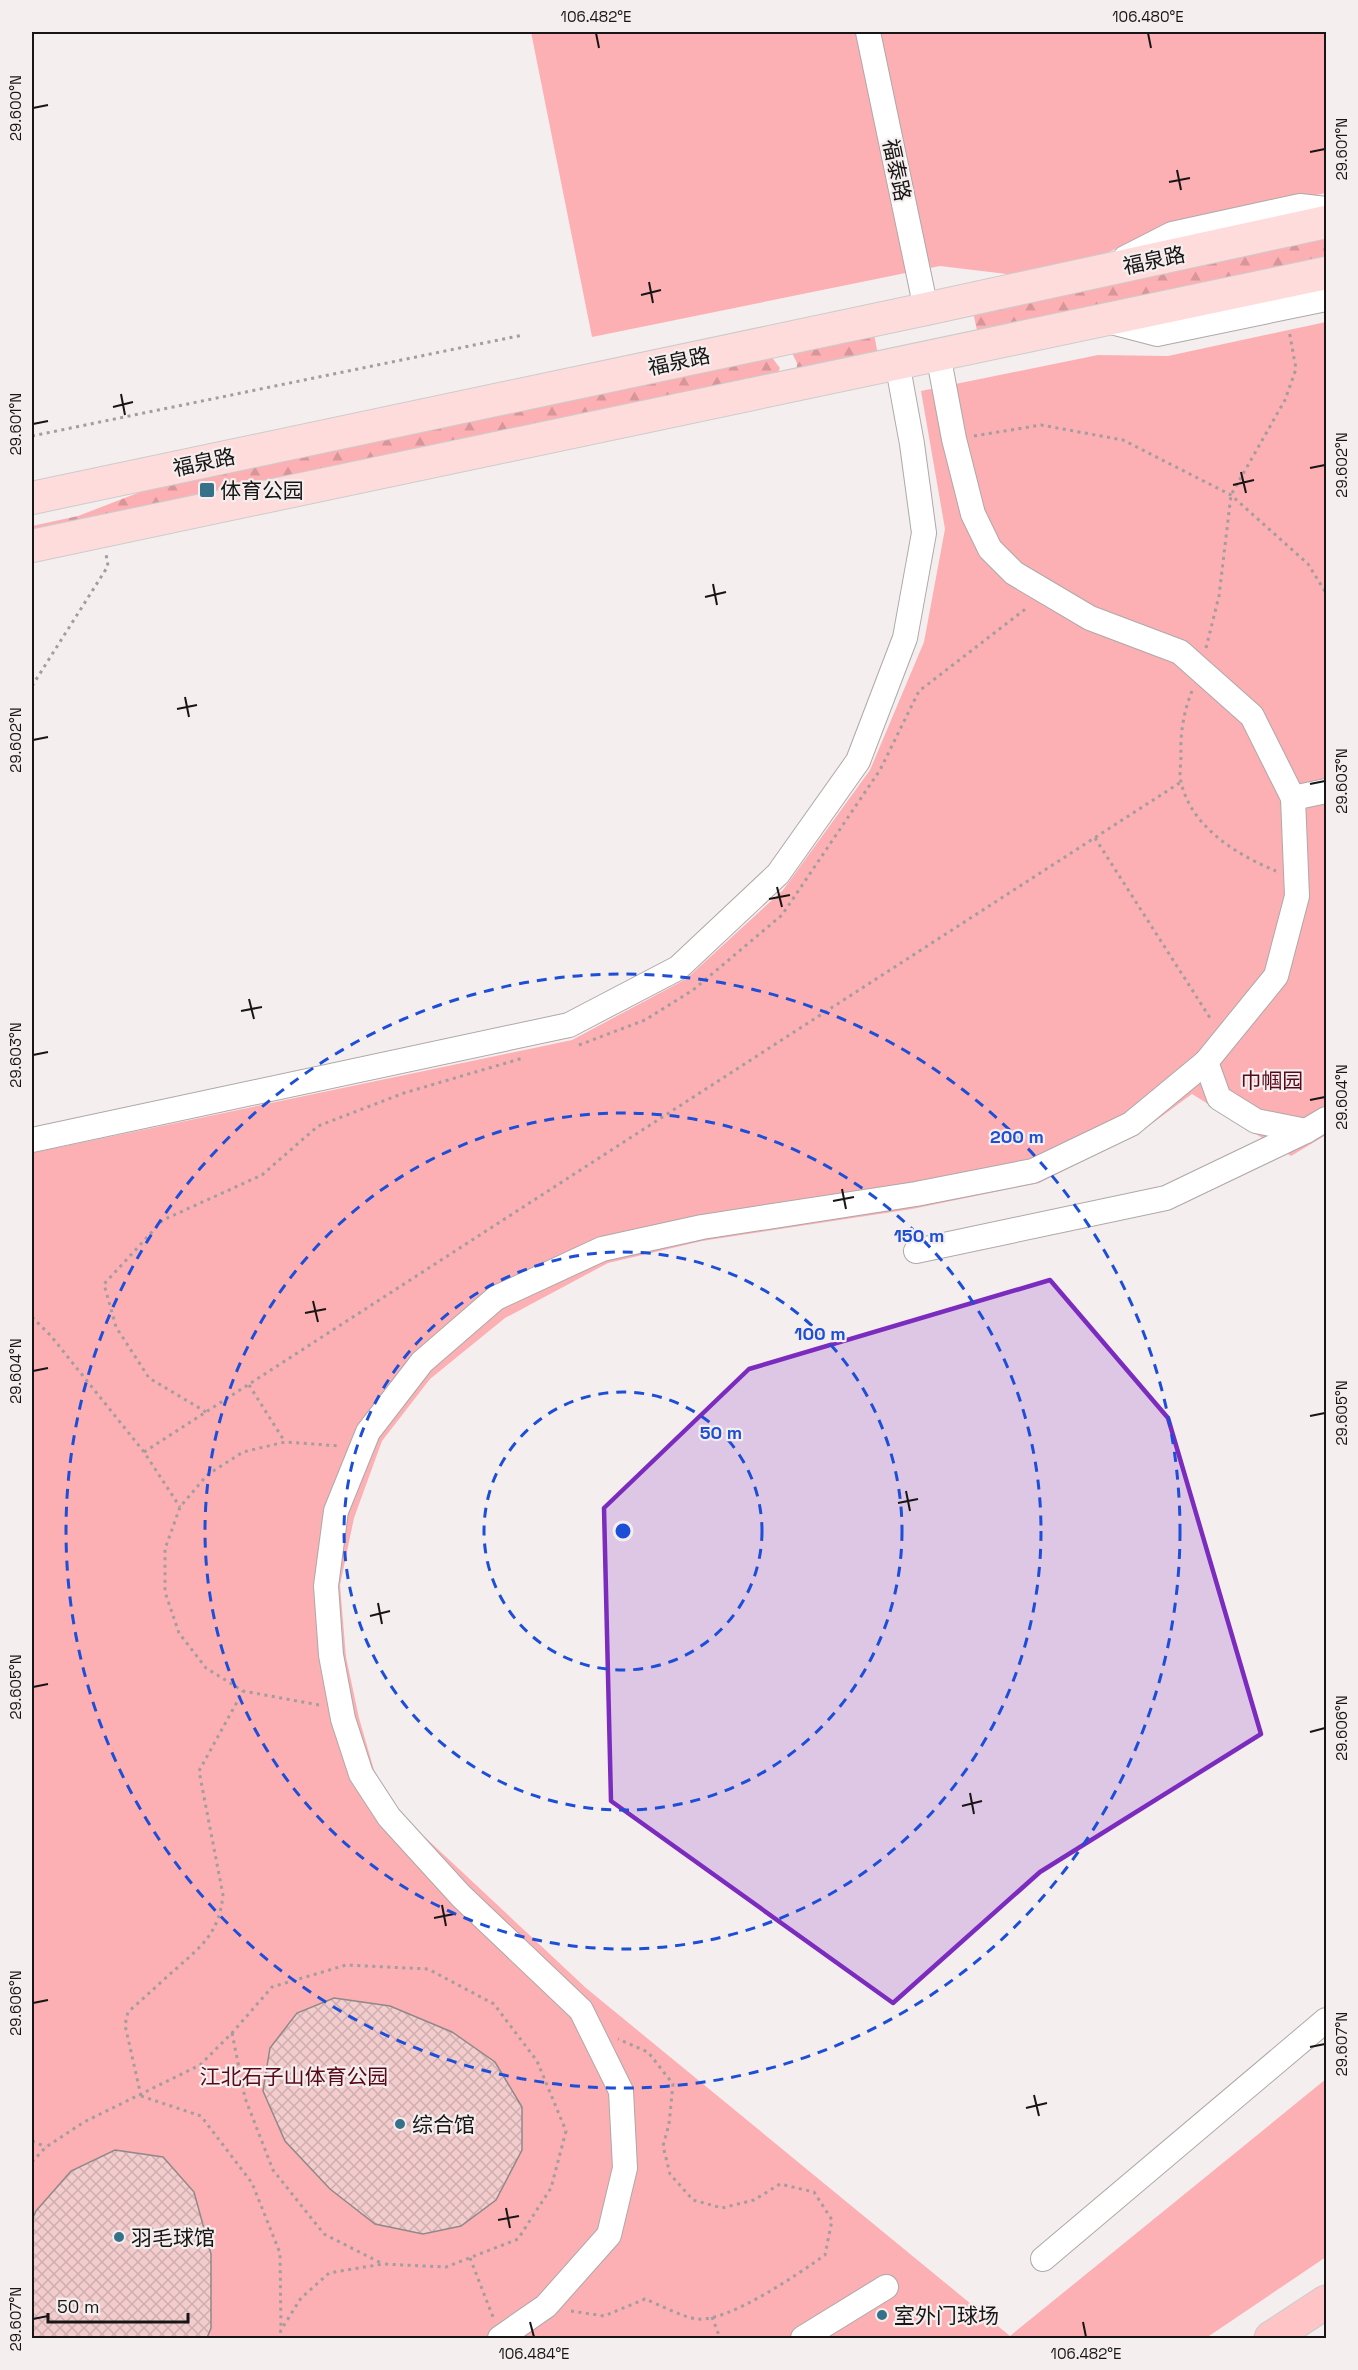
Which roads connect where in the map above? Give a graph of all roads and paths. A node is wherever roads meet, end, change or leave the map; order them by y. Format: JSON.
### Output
{"nodes":[{"id":1,"x":868,"y":32,"type":"edge"},
{"id":2,"x":1326,"y":209,"type":"edge"},
{"id":3,"x":1321,"y":222,"type":"edge"},
{"id":4,"x":1100,"y":272,"type":"junction"},
{"id":5,"x":1323,"y":282,"type":"edge"},
{"id":6,"x":926,"y":309,"type":"junction"},
{"id":7,"x":1289,"y":330,"type":"dead end"},
{"id":8,"x":523,"y":335,"type":"dead end"},
{"id":9,"x":767,"y":343,"type":"junction"},
{"id":10,"x":938,"y":354,"type":"junction"},
{"id":11,"x":897,"y":362,"type":"junction"},
{"id":12,"x":778,"y":388,"type":"junction"},
{"id":13,"x":32,"y":436,"type":"edge"},
{"id":14,"x":954,"y":439,"type":"junction"},
{"id":15,"x":1231,"y":495,"type":"junction"},
{"id":16,"x":32,"y":498,"type":"edge"},
{"id":17,"x":102,"y":531,"type":"junction"},
{"id":18,"x":32,"y":546,"type":"edge"},
{"id":19,"x":1326,"y":592,"type":"edge"},
{"id":20,"x":1200,"y":670,"type":"junction"},
{"id":21,"x":32,"y":686,"type":"edge"},
{"id":22,"x":1181,"y":782,"type":"junction"},
{"id":23,"x":1326,"y":791,"type":"edge"},
{"id":24,"x":1293,"y":798,"type":"junction"},
{"id":25,"x":1095,"y":838,"type":"junction"},
{"id":26,"x":1297,"y":879,"type":"junction"},
{"id":27,"x":1224,"y":1040,"type":"junction"},
{"id":28,"x":1206,"y":1062,"type":"junction"},
{"id":29,"x":1326,"y":1119,"type":"edge"},
{"id":30,"x":1306,"y":1131,"type":"junction"},
{"id":31,"x":32,"y":1140,"type":"edge"},
{"id":32,"x":916,"y":1251,"type":"dead end"},
{"id":33,"x":32,"y":1317,"type":"edge"},
{"id":34,"x":249,"y":1384,"type":"junction"},
{"id":35,"x":285,"y":1442,"type":"junction"},
{"id":36,"x":362,"y":1447,"type":"junction"},
{"id":37,"x":144,"y":1452,"type":"junction"},
{"id":38,"x":180,"y":1508,"type":"junction"},
{"id":39,"x":243,"y":1691,"type":"junction"},
{"id":40,"x":341,"y":1708,"type":"junction"},
{"id":41,"x":1326,"y":2020,"type":"edge"},
{"id":42,"x":589,"y":2027,"type":"junction"},
{"id":43,"x":232,"y":2033,"type":"junction"},
{"id":44,"x":141,"y":2096,"type":"junction"},
{"id":45,"x":32,"y":2141,"type":"edge"},
{"id":46,"x":46,"y":2147,"type":"junction"},
{"id":47,"x":32,"y":2162,"type":"edge"},
{"id":48,"x":470,"y":2258,"type":"junction"},
{"id":49,"x":1043,"y":2259,"type":"dead end"},
{"id":50,"x":382,"y":2264,"type":"junction"},
{"id":51,"x":886,"y":2287,"type":"dead end"},
{"id":52,"x":1326,"y":2302,"type":"edge"},
{"id":53,"x":546,"y":2306,"type":"junction"},
{"id":54,"x":712,"y":2317,"type":"junction"},
{"id":55,"x":281,"y":2330,"type":"junction"},
{"id":56,"x":279,"y":2338,"type":"edge"},
{"id":57,"x":501,"y":2338,"type":"edge"},
{"id":58,"x":720,"y":2338,"type":"edge"},
{"id":59,"x":803,"y":2338,"type":"edge"},
{"id":60,"x":1271,"y":2338,"type":"edge"}],
"edges":[{"from":1,"to":6,"type":"street","name":"福泰路"},
{"from":2,"to":4,"type":"street"},
{"from":3,"to":4,"type":"main road","name":"福泉路"},
{"from":4,"to":6,"type":"main road","name":"福泉路"},
{"from":5,"to":10,"type":"main road"},
{"from":6,"to":9,"type":"main road","name":"福泉路"},
{"from":7,"to":15,"type":"path"},
{"from":8,"to":13,"type":"path"},
{"from":9,"to":12,"type":"main road"},
{"from":9,"to":16,"type":"main road","name":"福泉路"},
{"from":10,"to":11,"type":"main road"},
{"from":10,"to":14,"type":"street"},
{"from":11,"to":12,"type":"main road"},
{"from":11,"to":31,"type":"street"},
{"from":12,"to":17,"type":"main road"},
{"from":14,"to":15,"type":"path"},
{"from":14,"to":20,"type":"street"},
{"from":15,"to":19,"type":"path"},
{"from":15,"to":20,"type":"path"},
{"from":17,"to":18,"type":"main road"},
{"from":17,"to":21,"type":"path"},
{"from":20,"to":22,"type":"path"},
{"from":20,"to":24,"type":"street"},
{"from":22,"to":25,"type":"path"},
{"from":22,"to":26,"type":"path"},
{"from":23,"to":24,"type":"street"},
{"from":24,"to":26,"type":"street"},
{"from":25,"to":27,"type":"path"},
{"from":25,"to":34,"type":"path"},
{"from":26,"to":27,"type":"street"},
{"from":27,"to":28,"type":"street"},
{"from":28,"to":30,"type":"street"},
{"from":28,"to":36,"type":"street"},
{"from":29,"to":30,"type":"street"},
{"from":30,"to":32,"type":"street"},
{"from":33,"to":37,"type":"path"},
{"from":34,"to":35,"type":"path"},
{"from":34,"to":37,"type":"path"},
{"from":35,"to":36,"type":"path"},
{"from":35,"to":38,"type":"path"},
{"from":36,"to":40,"type":"street"},
{"from":37,"to":38,"type":"path"},
{"from":38,"to":39,"type":"path"},
{"from":39,"to":40,"type":"path"},
{"from":39,"to":44,"type":"path"},
{"from":40,"to":42,"type":"street"},
{"from":41,"to":49,"type":"street"},
{"from":42,"to":53,"type":"street"},
{"from":42,"to":54,"type":"path"},
{"from":43,"to":44,"type":"path"},
{"from":43,"to":48,"type":"path"},
{"from":43,"to":50,"type":"path"},
{"from":44,"to":46,"type":"path"},
{"from":44,"to":55,"type":"path"},
{"from":45,"to":46,"type":"path"},
{"from":46,"to":47,"type":"path"},
{"from":48,"to":50,"type":"path"},
{"from":48,"to":57,"type":"path"},
{"from":50,"to":55,"type":"path"},
{"from":51,"to":59,"type":"street"},
{"from":52,"to":60,"type":"highway"},
{"from":53,"to":54,"type":"path"},
{"from":53,"to":57,"type":"street"},
{"from":54,"to":58,"type":"path"},
{"from":55,"to":56,"type":"path"}]}
